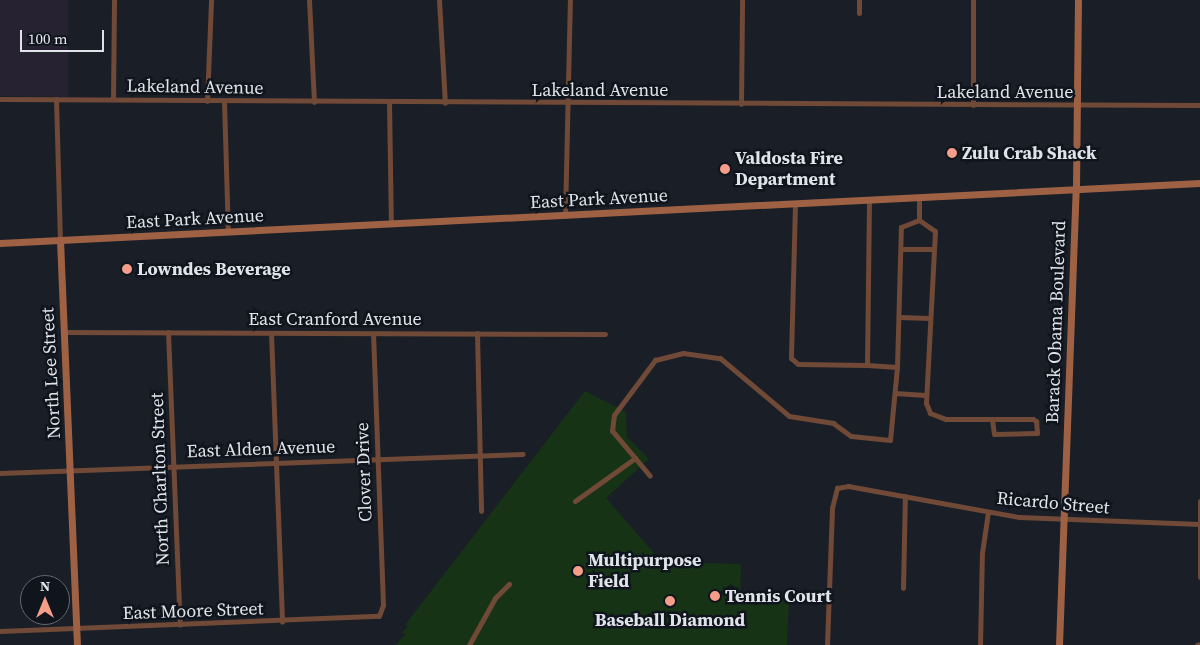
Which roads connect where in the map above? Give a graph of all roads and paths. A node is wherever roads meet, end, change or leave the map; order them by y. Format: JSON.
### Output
{"nodes":[{"id":1,"x":114,"y":0,"type":"edge"},
{"id":2,"x":210,"y":0,"type":"edge"},
{"id":3,"x":309,"y":0,"type":"edge"},
{"id":4,"x":440,"y":0,"type":"edge"},
{"id":5,"x":570,"y":0,"type":"edge"},
{"id":6,"x":742,"y":0,"type":"edge"},
{"id":7,"x":860,"y":0,"type":"edge"},
{"id":8,"x":973,"y":0,"type":"edge"},
{"id":9,"x":1078,"y":0,"type":"edge"},
{"id":10,"x":859,"y":14,"type":"dead end"},
{"id":11,"x":0,"y":99,"type":"edge"},
{"id":12,"x":56,"y":99,"type":"junction"},
{"id":13,"x":113,"y":100,"type":"junction"},
{"id":14,"x":207,"y":101,"type":"junction"},
{"id":15,"x":224,"y":101,"type":"junction"},
{"id":16,"x":314,"y":102,"type":"junction"},
{"id":17,"x":389,"y":102,"type":"junction"},
{"id":18,"x":445,"y":103,"type":"junction"},
{"id":19,"x":567,"y":103,"type":"junction"},
{"id":20,"x":741,"y":104,"type":"junction"},
{"id":21,"x":973,"y":105,"type":"junction"},
{"id":22,"x":1200,"y":105,"type":"edge"},
{"id":23,"x":1078,"y":106,"type":"junction"},
{"id":24,"x":1200,"y":183,"type":"edge"},
{"id":25,"x":1076,"y":189,"type":"junction"},
{"id":26,"x":919,"y":198,"type":"junction"},
{"id":27,"x":869,"y":200,"type":"junction"},
{"id":28,"x":794,"y":204,"type":"junction"},
{"id":29,"x":565,"y":216,"type":"junction"},
{"id":30,"x":919,"y":220,"type":"junction"},
{"id":31,"x":391,"y":224,"type":"junction"},
{"id":32,"x":228,"y":232,"type":"junction"},
{"id":33,"x":60,"y":240,"type":"junction"},
{"id":34,"x":0,"y":243,"type":"edge"},
{"id":35,"x":901,"y":249,"type":"junction"},
{"id":36,"x":934,"y":250,"type":"junction"},
{"id":37,"x":899,"y":317,"type":"junction"},
{"id":38,"x":930,"y":318,"type":"junction"},
{"id":39,"x":64,"y":332,"type":"junction"},
{"id":40,"x":168,"y":332,"type":"junction"},
{"id":41,"x":271,"y":333,"type":"junction"},
{"id":42,"x":374,"y":333,"type":"junction"},
{"id":43,"x":477,"y":333,"type":"junction"},
{"id":44,"x":605,"y":334,"type":"dead end"},
{"id":45,"x":867,"y":365,"type":"junction"},
{"id":46,"x":897,"y":367,"type":"junction"},
{"id":47,"x":895,"y":393,"type":"junction"},
{"id":48,"x":925,"y":395,"type":"junction"},
{"id":49,"x":992,"y":419,"type":"junction"},
{"id":50,"x":523,"y":454,"type":"dead end"},
{"id":51,"x":480,"y":455,"type":"junction"},
{"id":52,"x":634,"y":458,"type":"junction"},
{"id":53,"x":378,"y":459,"type":"junction"},
{"id":54,"x":276,"y":462,"type":"junction"},
{"id":55,"x":172,"y":466,"type":"junction"},
{"id":56,"x":70,"y":470,"type":"junction"},
{"id":57,"x":0,"y":473,"type":"edge"},
{"id":58,"x":650,"y":476,"type":"dead end"},
{"id":59,"x":905,"y":496,"type":"junction"},
{"id":60,"x":1200,"y":501,"type":"edge"},
{"id":61,"x":575,"y":502,"type":"dead end"},
{"id":62,"x":481,"y":511,"type":"dead end"},
{"id":63,"x":988,"y":512,"type":"junction"},
{"id":64,"x":1064,"y":519,"type":"junction"},
{"id":65,"x":1199,"y":524,"type":"edge"},
{"id":66,"x":1200,"y":577,"type":"edge"},
{"id":67,"x":509,"y":584,"type":"dead end"},
{"id":68,"x":903,"y":588,"type":"dead end"},
{"id":69,"x":382,"y":610,"type":"joint"},
{"id":70,"x":282,"y":622,"type":"junction"},
{"id":71,"x":180,"y":625,"type":"junction"},
{"id":72,"x":76,"y":628,"type":"junction"},
{"id":73,"x":0,"y":631,"type":"edge"},
{"id":74,"x":77,"y":645,"type":"edge"},
{"id":75,"x":469,"y":645,"type":"edge"},
{"id":76,"x":827,"y":645,"type":"edge"},
{"id":77,"x":980,"y":645,"type":"edge"},
{"id":78,"x":1059,"y":645,"type":"edge"}],
"edges":[{"from":1,"to":13,"type":"street"},
{"from":2,"to":14,"type":"street"},
{"from":3,"to":16,"type":"street"},
{"from":4,"to":18,"type":"street"},
{"from":5,"to":19,"type":"street"},
{"from":6,"to":20,"type":"street"},
{"from":7,"to":10,"type":"street"},
{"from":8,"to":21,"type":"street"},
{"from":9,"to":23,"type":"main road","name":"Barack Obama Boulevard"},
{"from":11,"to":12,"type":"street","name":"Lakeland Avenue"},
{"from":12,"to":13,"type":"street","name":"Lakeland Avenue"},
{"from":12,"to":33,"type":"street","name":"North Lee Street"},
{"from":13,"to":14,"type":"street","name":"Lakeland Avenue"},
{"from":14,"to":15,"type":"street","name":"Lakeland Avenue"},
{"from":15,"to":16,"type":"street","name":"Lakeland Avenue"},
{"from":15,"to":32,"type":"street"},
{"from":16,"to":17,"type":"street","name":"Lakeland Avenue"},
{"from":17,"to":18,"type":"street","name":"Lakeland Avenue"},
{"from":17,"to":31,"type":"street"},
{"from":18,"to":19,"type":"street","name":"Lakeland Avenue"},
{"from":19,"to":20,"type":"street","name":"Lakeland Avenue"},
{"from":19,"to":29,"type":"street"},
{"from":20,"to":21,"type":"street","name":"Lakeland Avenue"},
{"from":21,"to":23,"type":"street","name":"Lakeland Avenue"},
{"from":22,"to":23,"type":"street","name":"Lakeland Avenue"},
{"from":23,"to":25,"type":"main road","name":"Barack Obama Boulevard"},
{"from":24,"to":25,"type":"main road","name":"East Park Avenue"},
{"from":25,"to":26,"type":"main road","name":"East Park Avenue"},
{"from":25,"to":64,"type":"main road","name":"Barack Obama Boulevard"},
{"from":26,"to":27,"type":"main road","name":"East Park Avenue"},
{"from":26,"to":30,"type":"street"},
{"from":27,"to":28,"type":"main road","name":"East Park Avenue"},
{"from":27,"to":45,"type":"street"},
{"from":28,"to":29,"type":"main road","name":"East Park Avenue"},
{"from":28,"to":45,"type":"street"},
{"from":29,"to":31,"type":"main road","name":"East Park Avenue"},
{"from":30,"to":35,"type":"street"},
{"from":30,"to":36,"type":"street"},
{"from":31,"to":32,"type":"main road","name":"East Park Avenue"},
{"from":32,"to":33,"type":"main road","name":"East Park Avenue"},
{"from":33,"to":34,"type":"main road","name":"East Park Avenue"},
{"from":33,"to":39,"type":"main road","name":"North Lee Street"},
{"from":35,"to":36,"type":"street"},
{"from":35,"to":37,"type":"street"},
{"from":36,"to":38,"type":"street"},
{"from":37,"to":38,"type":"street"},
{"from":37,"to":46,"type":"street"},
{"from":38,"to":48,"type":"street"},
{"from":39,"to":40,"type":"street","name":"East Cranford Avenue"},
{"from":39,"to":56,"type":"main road","name":"North Lee Street"},
{"from":40,"to":41,"type":"street","name":"East Cranford Avenue"},
{"from":40,"to":55,"type":"street","name":"North Charlton Street"},
{"from":41,"to":42,"type":"street","name":"East Cranford Avenue"},
{"from":41,"to":54,"type":"street"},
{"from":42,"to":43,"type":"street","name":"East Cranford Avenue"},
{"from":42,"to":53,"type":"street","name":"Clover Drive"},
{"from":43,"to":44,"type":"street","name":"East Cranford Avenue"},
{"from":43,"to":51,"type":"street"},
{"from":45,"to":46,"type":"street"},
{"from":46,"to":47,"type":"street"},
{"from":47,"to":48,"type":"street"},
{"from":47,"to":52,"type":"street"},
{"from":48,"to":49,"type":"street"},
{"from":49,"to":49,"type":"street"},
{"from":50,"to":51,"type":"street","name":"East Alden Avenue"},
{"from":51,"to":53,"type":"street","name":"East Alden Avenue"},
{"from":51,"to":62,"type":"street"},
{"from":52,"to":58,"type":"street"},
{"from":52,"to":61,"type":"street"},
{"from":53,"to":54,"type":"street","name":"East Alden Avenue"},
{"from":53,"to":69,"type":"street","name":"Clover Drive"},
{"from":54,"to":55,"type":"street","name":"East Alden Avenue"},
{"from":54,"to":70,"type":"street"},
{"from":55,"to":56,"type":"street","name":"East Alden Avenue"},
{"from":55,"to":71,"type":"street","name":"North Charlton Street"},
{"from":56,"to":57,"type":"street","name":"East Alden Avenue"},
{"from":56,"to":72,"type":"main road","name":"North Lee Street"},
{"from":59,"to":63,"type":"street","name":"Ricardo Street"},
{"from":59,"to":68,"type":"street"},
{"from":59,"to":76,"type":"street","name":"Ricardo Street"},
{"from":60,"to":65,"type":"street"},
{"from":63,"to":64,"type":"street","name":"Ricardo Street"},
{"from":63,"to":77,"type":"street"},
{"from":64,"to":65,"type":"street","name":"Ricardo Street"},
{"from":64,"to":78,"type":"main road","name":"Barack Obama Boulevard"},
{"from":65,"to":66,"type":"street"},
{"from":67,"to":75,"type":"street"},
{"from":69,"to":70,"type":"street","name":"East Moore Street"},
{"from":70,"to":71,"type":"street","name":"East Moore Street"},
{"from":71,"to":72,"type":"street","name":"East Moore Street"},
{"from":72,"to":73,"type":"street","name":"East Moore Street"},
{"from":72,"to":74,"type":"main road","name":"North Lee Street"}]}
